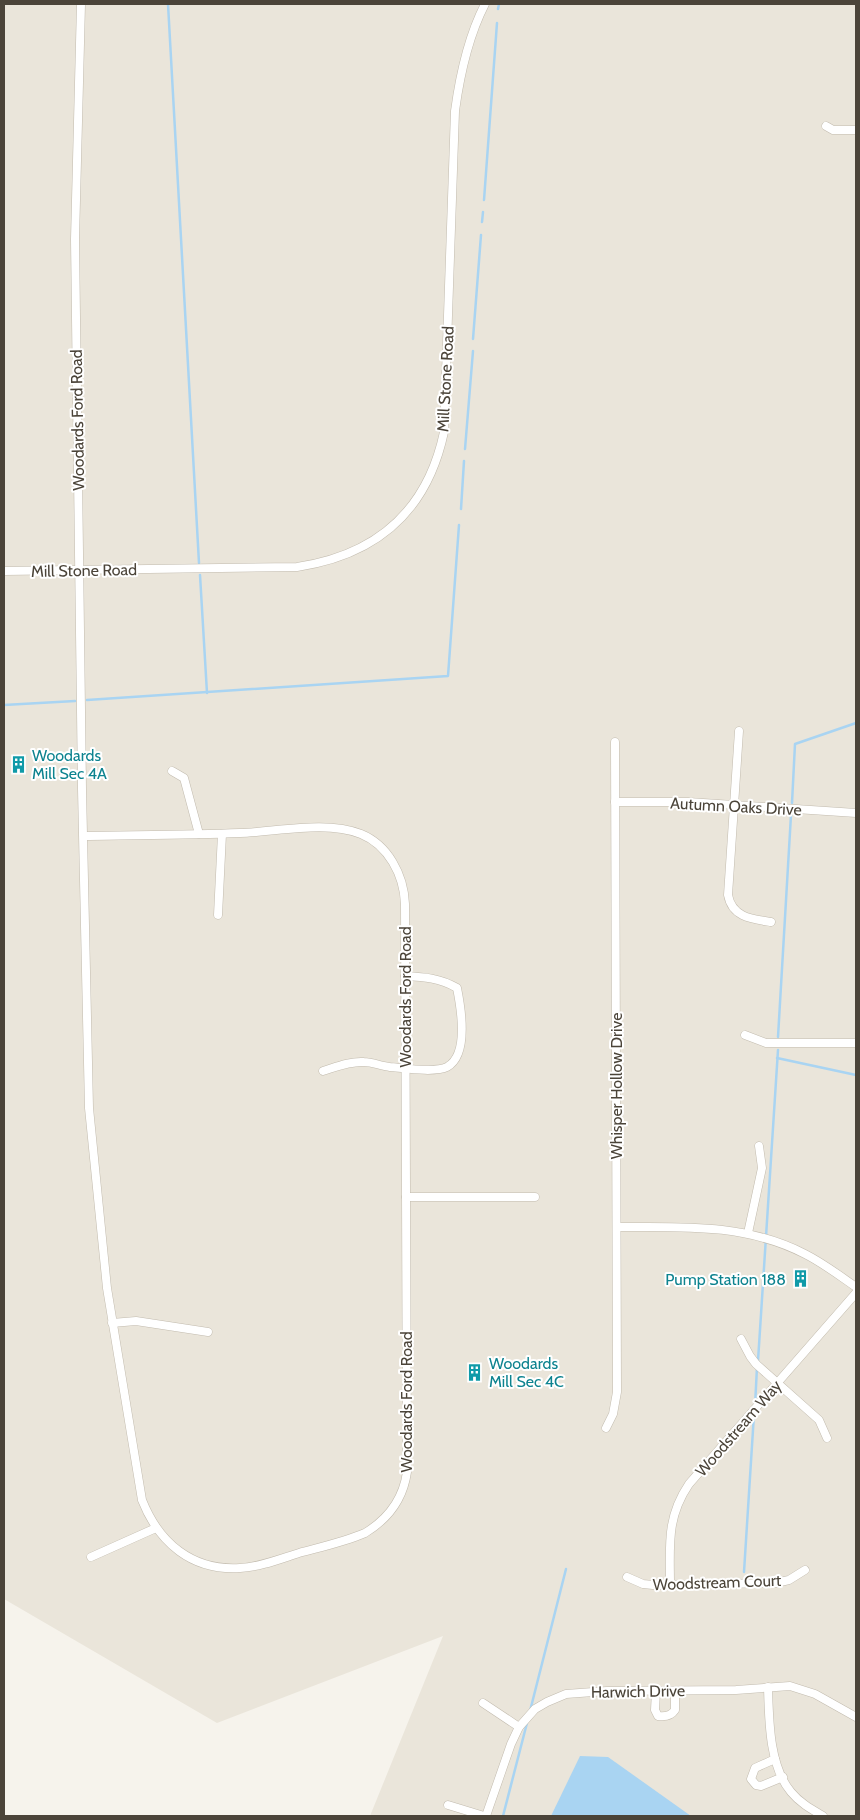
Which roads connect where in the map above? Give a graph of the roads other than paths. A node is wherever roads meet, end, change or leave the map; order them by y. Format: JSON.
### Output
{"nodes":[{"id":1,"x":81,"y":4,"type":"edge"},
{"id":2,"x":485,"y":4,"type":"edge"},
{"id":3,"x":826,"y":126,"type":"dead end"},
{"id":4,"x":856,"y":130,"type":"edge"},
{"id":5,"x":4,"y":571,"type":"edge"},
{"id":6,"x":80,"y":571,"type":"junction"},
{"id":7,"x":738,"y":731,"type":"dead end"},
{"id":8,"x":615,"y":742,"type":"dead end"},
{"id":9,"x":172,"y":771,"type":"dead end"},
{"id":10,"x":615,"y":802,"type":"junction"},
{"id":11,"x":733,"y":805,"type":"junction"},
{"id":12,"x":856,"y":813,"type":"edge"},
{"id":13,"x":199,"y":834,"type":"junction"},
{"id":14,"x":222,"y":834,"type":"junction"},
{"id":15,"x":84,"y":836,"type":"junction"},
{"id":16,"x":218,"y":915,"type":"dead end"},
{"id":17,"x":771,"y":922,"type":"dead end"},
{"id":18,"x":405,"y":976,"type":"junction"},
{"id":19,"x":745,"y":1035,"type":"dead end"},
{"id":20,"x":856,"y":1043,"type":"edge"},
{"id":21,"x":406,"y":1069,"type":"junction"},
{"id":22,"x":323,"y":1071,"type":"dead end"},
{"id":23,"x":758,"y":1146,"type":"dead end"},
{"id":24,"x":406,"y":1197,"type":"junction"},
{"id":25,"x":536,"y":1197,"type":"dead end"},
{"id":26,"x":617,"y":1228,"type":"junction"},
{"id":27,"x":748,"y":1233,"type":"junction"},
{"id":28,"x":856,"y":1288,"type":"edge"},
{"id":29,"x":856,"y":1293,"type":"edge"},
{"id":30,"x":112,"y":1323,"type":"junction"},
{"id":31,"x":208,"y":1332,"type":"dead end"},
{"id":32,"x":741,"y":1339,"type":"dead end"},
{"id":33,"x":778,"y":1382,"type":"junction"},
{"id":34,"x":606,"y":1428,"type":"dead end"},
{"id":35,"x":827,"y":1438,"type":"dead end"},
{"id":36,"x":156,"y":1528,"type":"junction"},
{"id":37,"x":91,"y":1557,"type":"dead end"},
{"id":38,"x":805,"y":1570,"type":"dead end"},
{"id":39,"x":627,"y":1577,"type":"dead end"},
{"id":40,"x":670,"y":1585,"type":"junction"},
{"id":41,"x":768,"y":1687,"type":"junction"},
{"id":42,"x":656,"y":1691,"type":"junction"},
{"id":43,"x":675,"y":1691,"type":"junction"},
{"id":44,"x":483,"y":1703,"type":"dead end"},
{"id":45,"x":856,"y":1717,"type":"edge"},
{"id":46,"x":519,"y":1727,"type":"junction"},
{"id":47,"x":775,"y":1759,"type":"junction"},
{"id":48,"x":783,"y":1777,"type":"junction"},
{"id":49,"x":448,"y":1805,"type":"dead end"},
{"id":50,"x":485,"y":1816,"type":"edge"},
{"id":51,"x":822,"y":1816,"type":"edge"}],
"edges":[{"from":1,"to":6,"type":"street","name":"Woodards Ford Road"},
{"from":2,"to":6,"type":"street","name":"Mill Stone Road"},
{"from":3,"to":4,"type":"street"},
{"from":5,"to":6,"type":"street","name":"Mill Stone Road"},
{"from":6,"to":15,"type":"street","name":"Woodards Ford Road"},
{"from":7,"to":11,"type":"street"},
{"from":8,"to":10,"type":"street","name":"Whisper Hollow Drive"},
{"from":9,"to":13,"type":"street"},
{"from":10,"to":11,"type":"street","name":"Autumn Oaks Drive"},
{"from":10,"to":26,"type":"street","name":"Whisper Hollow Drive"},
{"from":11,"to":12,"type":"street","name":"Autumn Oaks Drive"},
{"from":11,"to":17,"type":"street"},
{"from":13,"to":14,"type":"street","name":"Woodards Ford Road"},
{"from":13,"to":15,"type":"street","name":"Woodards Ford Road"},
{"from":14,"to":16,"type":"street"},
{"from":14,"to":18,"type":"street","name":"Woodards Ford Road"},
{"from":15,"to":30,"type":"street","name":"Woodards Ford Road"},
{"from":18,"to":21,"type":"street","name":"Woodards Ford Road"},
{"from":18,"to":21,"type":"street"},
{"from":19,"to":20,"type":"street"},
{"from":21,"to":22,"type":"street"},
{"from":21,"to":24,"type":"street","name":"Woodards Ford Road"},
{"from":23,"to":27,"type":"street"},
{"from":24,"to":25,"type":"street"},
{"from":24,"to":36,"type":"street","name":"Woodards Ford Road"},
{"from":26,"to":27,"type":"street"},
{"from":26,"to":34,"type":"street","name":"Whisper Hollow Drive"},
{"from":27,"to":28,"type":"street"},
{"from":29,"to":33,"type":"street","name":"Woodstream Way"},
{"from":30,"to":31,"type":"street"},
{"from":30,"to":36,"type":"street","name":"Woodards Ford Road"},
{"from":32,"to":33,"type":"street"},
{"from":33,"to":35,"type":"street"},
{"from":33,"to":40,"type":"street","name":"Woodstream Way"},
{"from":36,"to":37,"type":"street"},
{"from":38,"to":40,"type":"street","name":"Woodstream Court"},
{"from":39,"to":40,"type":"street","name":"Woodstream Court"},
{"from":41,"to":43,"type":"street","name":"Harwich Drive"},
{"from":41,"to":45,"type":"street","name":"Harwich Drive"},
{"from":41,"to":47,"type":"street"},
{"from":42,"to":43,"type":"street","name":"Harwich Drive"},
{"from":42,"to":43,"type":"street"},
{"from":42,"to":46,"type":"street","name":"Harwich Drive"},
{"from":44,"to":46,"type":"street"},
{"from":46,"to":50,"type":"street","name":"Harwich Drive"},
{"from":47,"to":48,"type":"street"},
{"from":47,"to":48,"type":"street"},
{"from":48,"to":51,"type":"street"},
{"from":49,"to":50,"type":"street"}]}
